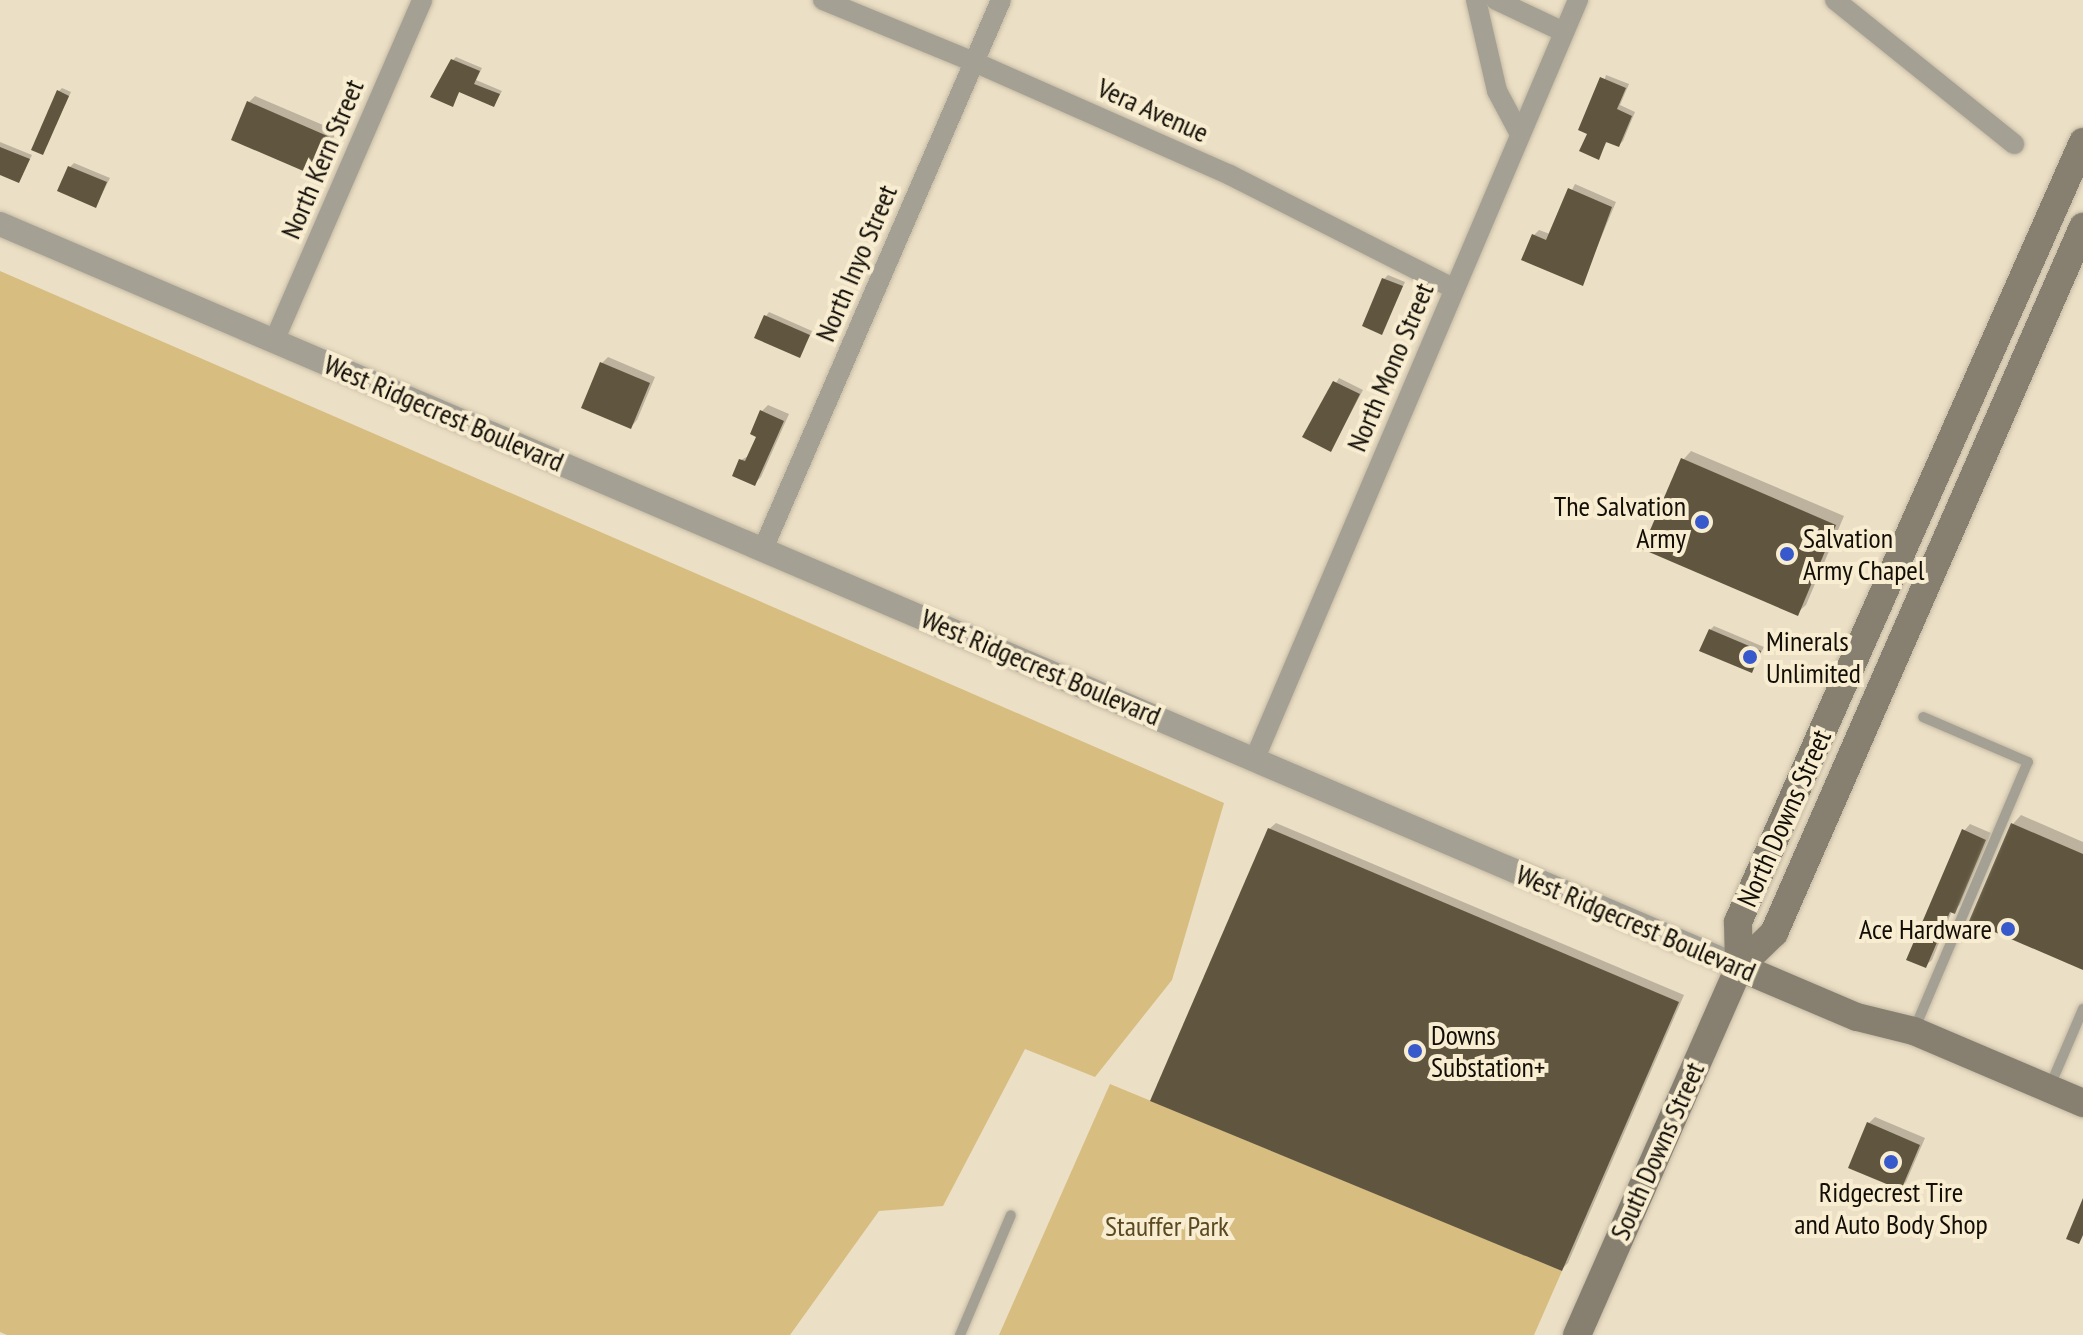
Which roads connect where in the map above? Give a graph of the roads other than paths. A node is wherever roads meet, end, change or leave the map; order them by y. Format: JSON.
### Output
{"nodes":[{"id":1,"x":422,"y":0,"type":"edge"},
{"id":2,"x":823,"y":0,"type":"edge"},
{"id":3,"x":1001,"y":0,"type":"edge"},
{"id":4,"x":1476,"y":0,"type":"edge"},
{"id":5,"x":1496,"y":0,"type":"edge"},
{"id":6,"x":1578,"y":0,"type":"edge"},
{"id":7,"x":1835,"y":0,"type":"edge"},
{"id":8,"x":1564,"y":32,"type":"junction"},
{"id":9,"x":974,"y":62,"type":"junction"},
{"id":10,"x":1520,"y":134,"type":"junction"},
{"id":11,"x":2083,"y":142,"type":"edge"},
{"id":12,"x":2014,"y":144,"type":"dead end"},
{"id":13,"x":0,"y":224,"type":"edge"},
{"id":14,"x":2083,"y":227,"type":"edge"},
{"id":15,"x":1453,"y":288,"type":"junction"},
{"id":16,"x":274,"y":341,"type":"junction"},
{"id":17,"x":763,"y":549,"type":"junction"},
{"id":18,"x":1923,"y":717,"type":"dead end"},
{"id":19,"x":1255,"y":758,"type":"junction"},
{"id":20,"x":1739,"y":967,"type":"junction"},
{"id":21,"x":2083,"y":1009,"type":"edge"},
{"id":22,"x":1914,"y":1031,"type":"junction"},
{"id":23,"x":2049,"y":1088,"type":"junction"},
{"id":24,"x":2083,"y":1103,"type":"edge"},
{"id":25,"x":1011,"y":1215,"type":"dead end"},
{"id":26,"x":960,"y":1335,"type":"edge"},
{"id":27,"x":1577,"y":1335,"type":"edge"}],
"edges":[{"from":1,"to":16,"type":"street","name":"North Kern Street"},
{"from":2,"to":9,"type":"street","name":"Vera Avenue"},
{"from":3,"to":9,"type":"street","name":"North Inyo Street"},
{"from":4,"to":10,"type":"street"},
{"from":5,"to":8,"type":"street"},
{"from":6,"to":8,"type":"street","name":"North Mono Street"},
{"from":7,"to":12,"type":"street"},
{"from":8,"to":10,"type":"street","name":"North Mono Street"},
{"from":9,"to":15,"type":"street","name":"Vera Avenue"},
{"from":9,"to":17,"type":"street","name":"North Inyo Street"},
{"from":10,"to":15,"type":"street","name":"North Mono Street"},
{"from":11,"to":20,"type":"main road","name":"North Downs Street"},
{"from":13,"to":16,"type":"street","name":"West Ridgecrest Boulevard"},
{"from":14,"to":20,"type":"main road","name":"North Downs Street"},
{"from":15,"to":19,"type":"street","name":"North Mono Street"},
{"from":16,"to":17,"type":"street","name":"West Ridgecrest Boulevard"},
{"from":17,"to":19,"type":"street","name":"West Ridgecrest Boulevard"},
{"from":18,"to":22,"type":"lane"},
{"from":19,"to":20,"type":"street","name":"West Ridgecrest Boulevard"},
{"from":20,"to":22,"type":"main road","name":"West Ridgecrest Boulevard"},
{"from":20,"to":27,"type":"main road","name":"South Downs Street"},
{"from":21,"to":23,"type":"lane"},
{"from":22,"to":23,"type":"main road","name":"West Ridgecrest Boulevard"},
{"from":23,"to":24,"type":"main road","name":"West Ridgecrest Boulevard"},
{"from":25,"to":26,"type":"lane"}]}
